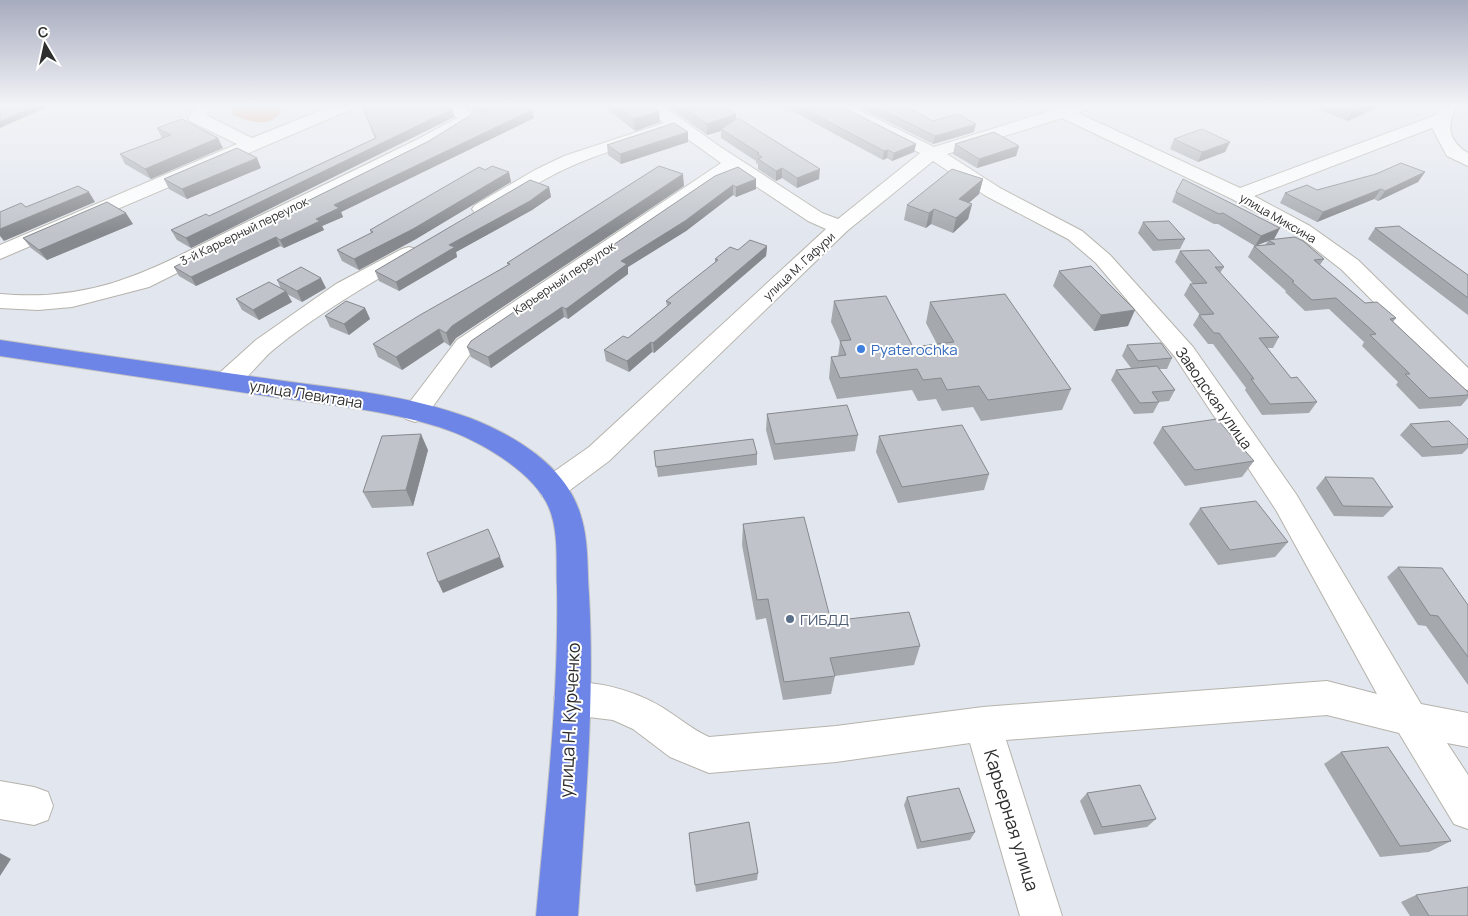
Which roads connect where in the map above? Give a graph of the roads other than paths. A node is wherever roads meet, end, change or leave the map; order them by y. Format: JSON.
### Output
{"nodes":[{"id":1,"x":243,"y":149,"type":"edge"},
{"id":2,"x":412,"y":149,"type":"edge"},
{"id":3,"x":603,"y":149,"type":"edge"},
{"id":4,"x":713,"y":149,"type":"edge"},
{"id":5,"x":923,"y":149,"type":"edge"},
{"id":6,"x":948,"y":149,"type":"edge"},
{"id":7,"x":1147,"y":149,"type":"edge"},
{"id":8,"x":1354,"y":149,"type":"edge"},
{"id":9,"x":1451,"y":149,"type":"edge"},
{"id":10,"x":933,"y":154,"type":"junction"},
{"id":11,"x":1468,"y":161,"type":"edge"},
{"id":12,"x":733,"y":163,"type":"junction"},
{"id":13,"x":1239,"y":195,"type":"junction"},
{"id":14,"x":465,"y":220,"type":"edge"},
{"id":15,"x":840,"y":227,"type":"junction"},
{"id":16,"x":424,"y":245,"type":"edge"},
{"id":17,"x":0,"y":253,"type":"edge"},
{"id":18,"x":0,"y":301,"type":"edge"},
{"id":19,"x":0,"y":348,"type":"edge"},
{"id":20,"x":224,"y":382,"type":"junction"},
{"id":21,"x":1468,"y":382,"type":"edge"},
{"id":22,"x":415,"y":413,"type":"junction"},
{"id":23,"x":552,"y":488,"type":"junction"},
{"id":24,"x":569,"y":524,"type":"joint"},
{"id":25,"x":572,"y":698,"type":"junction"},
{"id":26,"x":1410,"y":719,"type":"junction"},
{"id":27,"x":982,"y":724,"type":"junction"},
{"id":28,"x":1468,"y":730,"type":"edge"},
{"id":29,"x":1468,"y":810,"type":"edge"},
{"id":30,"x":557,"y":916,"type":"edge"},
{"id":31,"x":1041,"y":916,"type":"edge"}],
"edges":[{"from":1,"to":17,"type":"street"},
{"from":2,"to":18,"type":"street","name":"3-й Карьерный переулок"},
{"from":3,"to":14,"type":"street"},
{"from":4,"to":12,"type":"street"},
{"from":5,"to":10,"type":"street","name":"Заводская улица"},
{"from":6,"to":10,"type":"street","name":"улица М. Гафури"},
{"from":7,"to":13,"type":"street","name":"улица Миксина"},
{"from":8,"to":13,"type":"street"},
{"from":9,"to":11,"type":"street"},
{"from":10,"to":15,"type":"street","name":"улица М. Гафури"},
{"from":10,"to":26,"type":"street","name":"Заводская улица"},
{"from":12,"to":15,"type":"street"},
{"from":12,"to":22,"type":"street","name":"Карьерный переулок"},
{"from":13,"to":21,"type":"street","name":"улица Миксина"},
{"from":15,"to":23,"type":"street","name":"улица М. Гафури"},
{"from":16,"to":20,"type":"street"},
{"from":19,"to":20,"type":"main road","name":"улица Левитана"},
{"from":20,"to":22,"type":"main road","name":"улица Левитана"},
{"from":22,"to":23,"type":"main road","name":"улица Левитана"},
{"from":23,"to":24,"type":"main road","name":"улица Левитана"},
{"from":24,"to":25,"type":"main road","name":"улица Н. Курченко"},
{"from":25,"to":27,"type":"street"},
{"from":25,"to":30,"type":"main road","name":"улица Н. Курченко"},
{"from":26,"to":27,"type":"street"},
{"from":26,"to":28,"type":"street"},
{"from":26,"to":29,"type":"street","name":"Заводская улица"},
{"from":27,"to":31,"type":"street","name":"Карьерная улица"}]}
